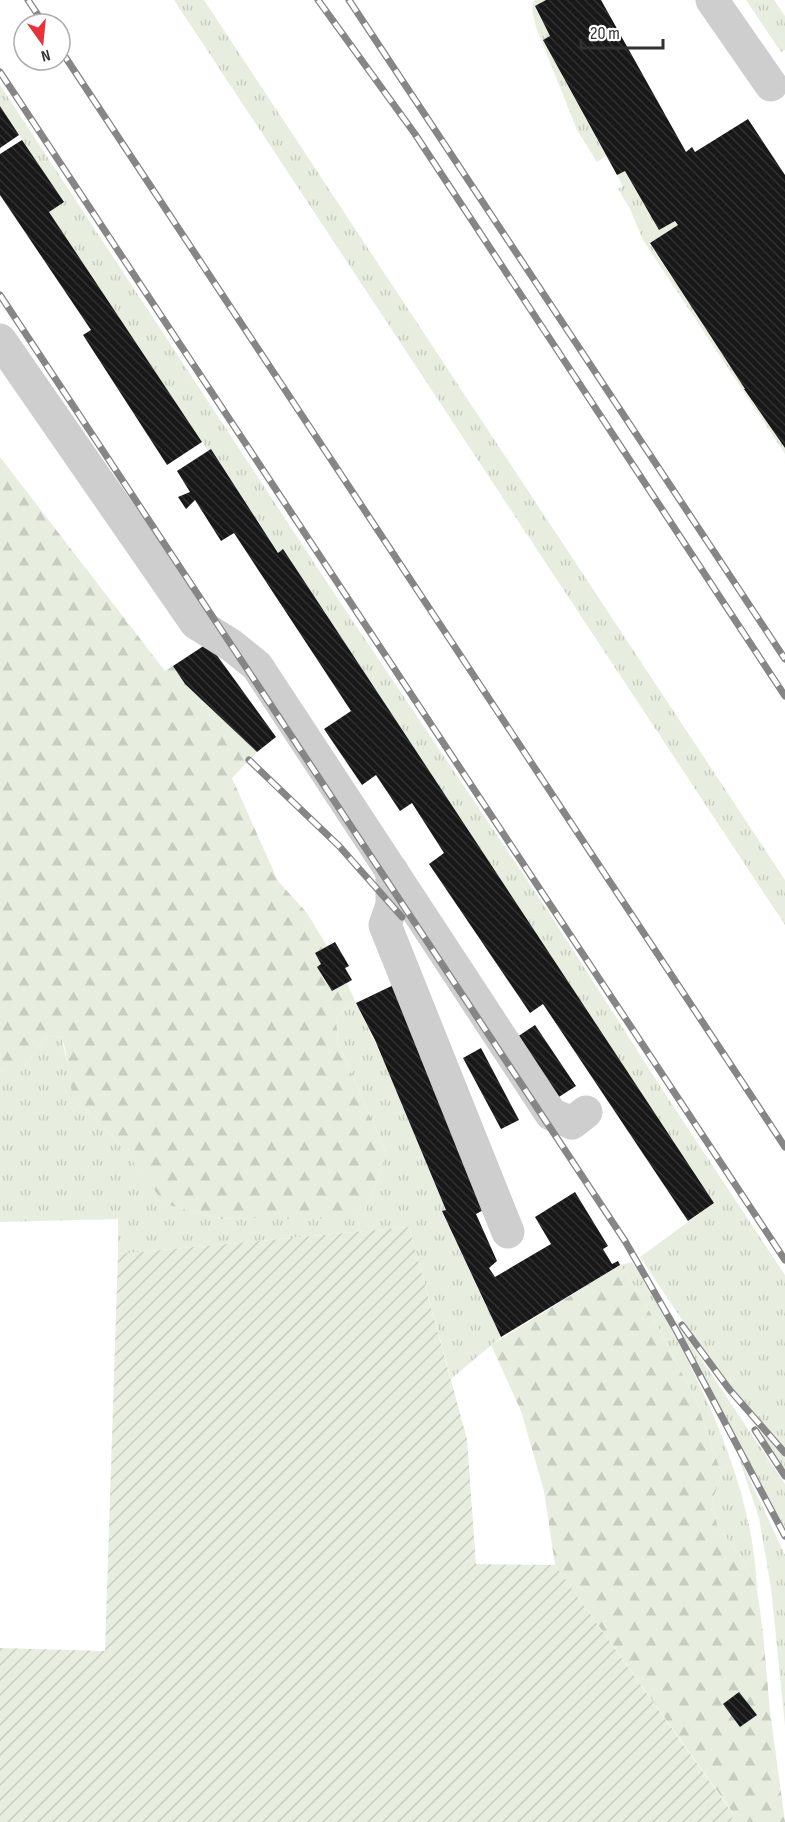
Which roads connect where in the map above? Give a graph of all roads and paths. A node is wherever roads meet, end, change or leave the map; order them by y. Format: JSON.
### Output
{"nodes":[{"id":1,"x":712,"y":0,"type":"edge"},
{"id":2,"x":780,"y":89,"type":"edge"},
{"id":3,"x":0,"y":340,"type":"edge"},
{"id":4,"x":392,"y":871,"type":"junction"},
{"id":5,"x":586,"y":1113,"type":"dead end"},
{"id":6,"x":508,"y":1232,"type":"dead end"}],
"edges":[{"from":1,"to":2,"type":"lane"},
{"from":3,"to":4,"type":"lane"},
{"from":4,"to":5,"type":"lane"},
{"from":4,"to":6,"type":"lane"}]}
